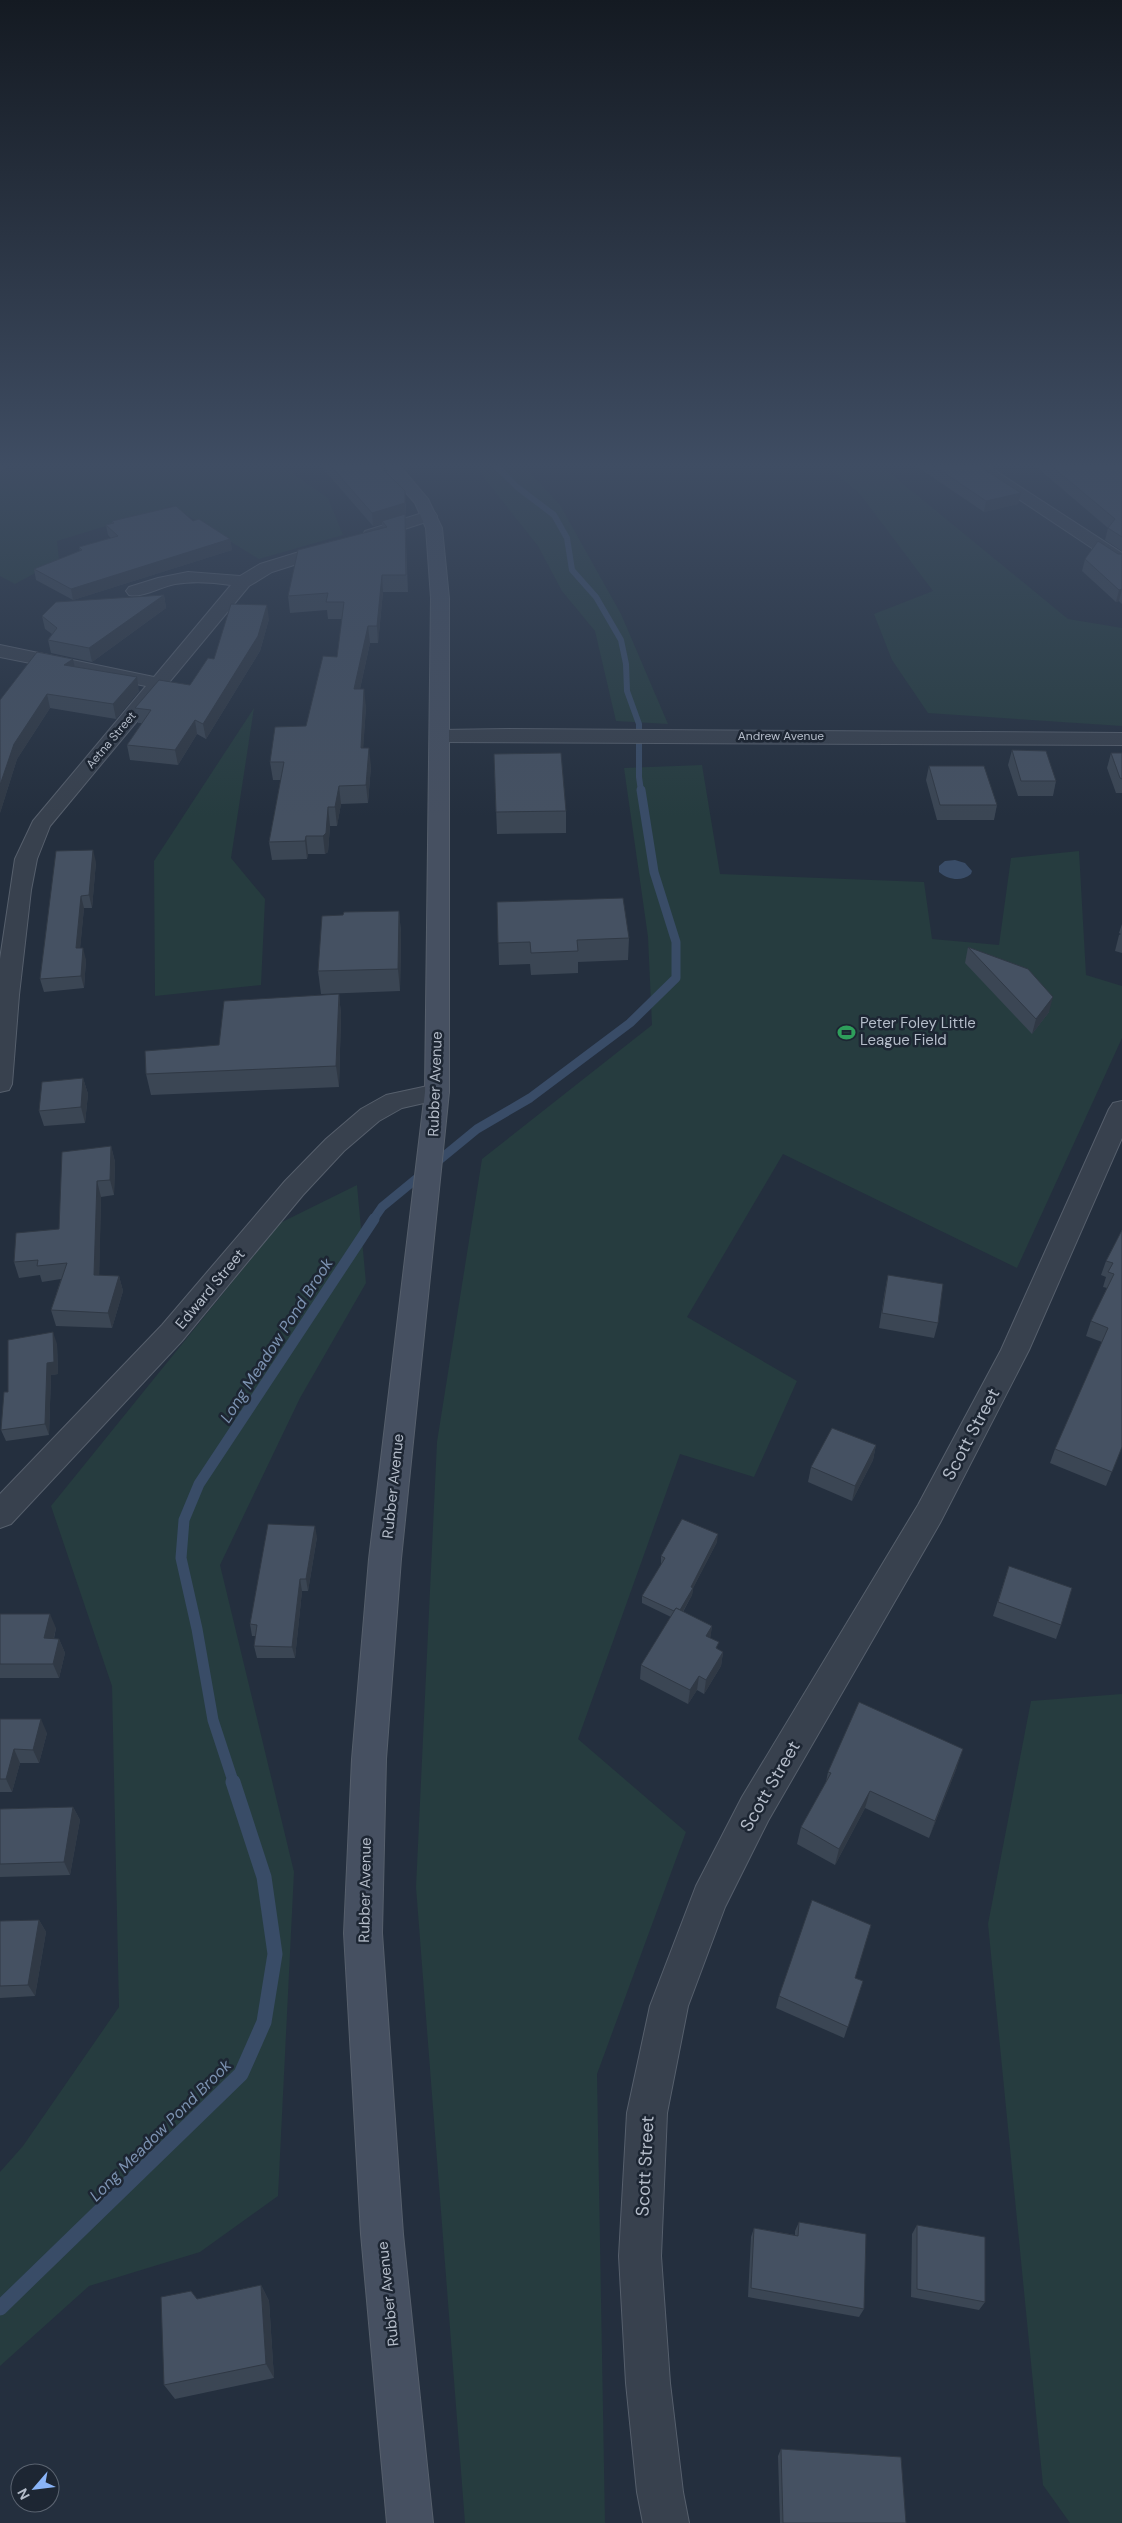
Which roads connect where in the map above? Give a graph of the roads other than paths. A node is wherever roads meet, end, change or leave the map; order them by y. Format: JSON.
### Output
{"nodes":[{"id":1,"x":161,"y":582,"type":"edge"},
{"id":2,"x":243,"y":582,"type":"edge"},
{"id":3,"x":439,"y":582,"type":"edge"},
{"id":4,"x":135,"y":591,"type":"dead end"},
{"id":5,"x":0,"y":652,"type":"edge"},
{"id":6,"x":159,"y":682,"type":"junction"},
{"id":7,"x":440,"y":736,"type":"junction"},
{"id":8,"x":1122,"y":739,"type":"edge"},
{"id":9,"x":0,"y":1084,"type":"edge"},
{"id":10,"x":436,"y":1105,"type":"junction"},
{"id":11,"x":1122,"y":1109,"type":"edge"},
{"id":12,"x":0,"y":1515,"type":"edge"},
{"id":13,"x":410,"y":2523,"type":"edge"},
{"id":14,"x":666,"y":2523,"type":"edge"}],
"edges":[{"from":1,"to":4,"type":"street"},
{"from":2,"to":6,"type":"street","name":"Aetna Street"},
{"from":3,"to":7,"type":"street","name":"Rubber Avenue"},
{"from":5,"to":6,"type":"street"},
{"from":6,"to":9,"type":"street","name":"Aetna Street"},
{"from":7,"to":8,"type":"street","name":"Andrew Avenue"},
{"from":7,"to":10,"type":"street","name":"Rubber Avenue"},
{"from":10,"to":12,"type":"street","name":"Edward Street"},
{"from":10,"to":13,"type":"street","name":"Rubber Avenue"},
{"from":11,"to":14,"type":"street","name":"Scott Street"}]}
